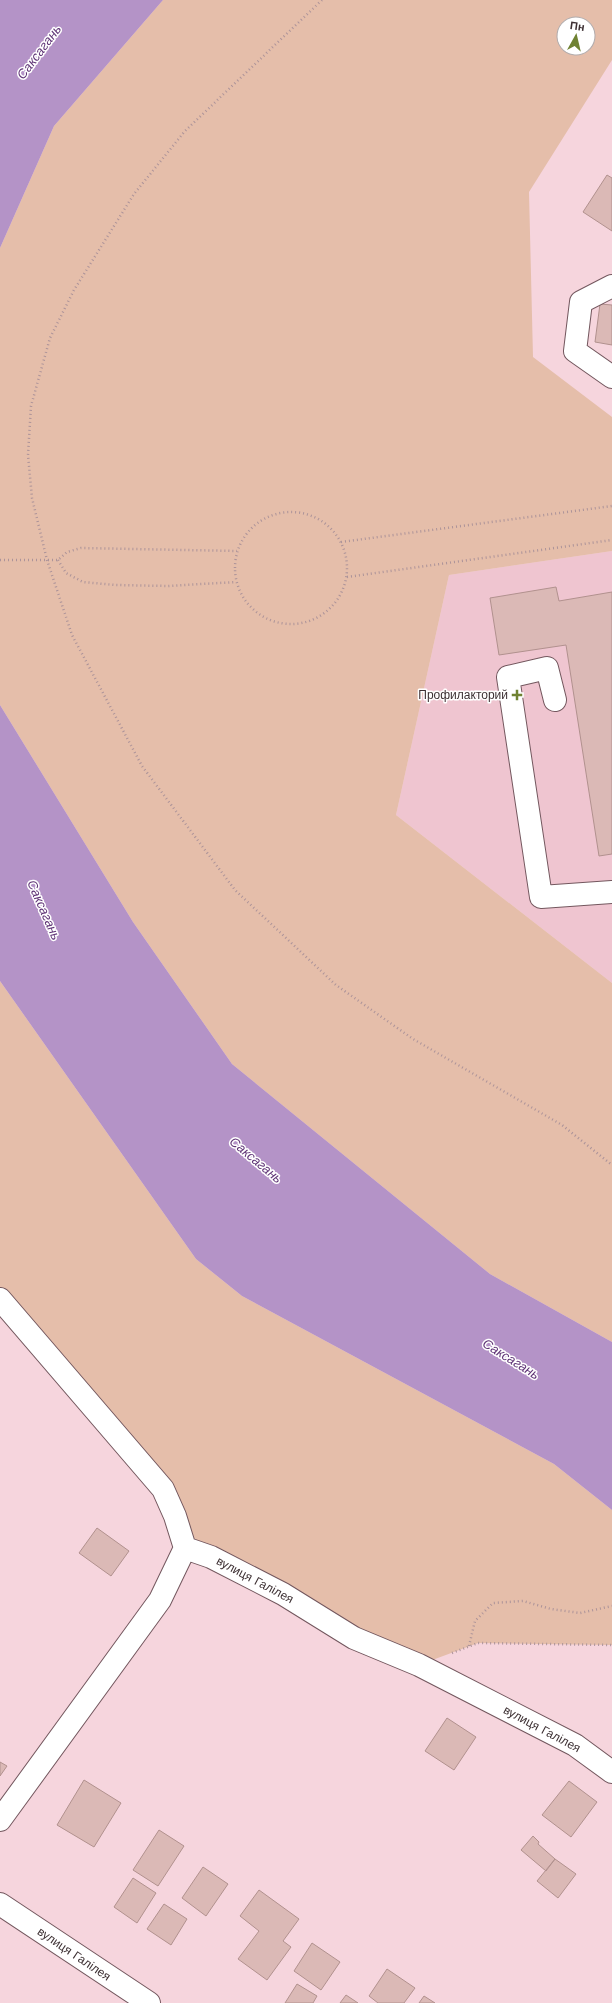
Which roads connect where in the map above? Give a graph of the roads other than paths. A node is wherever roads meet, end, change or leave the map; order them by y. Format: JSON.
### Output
{"nodes":[{"id":1,"x":612,"y":286,"type":"edge"},
{"id":2,"x":612,"y":377,"type":"edge"},
{"id":3,"x":555,"y":700,"type":"dead end"},
{"id":4,"x":612,"y":892,"type":"edge"},
{"id":5,"x":0,"y":1299,"type":"edge"},
{"id":6,"x":185,"y":1548,"type":"junction"},
{"id":7,"x":612,"y":1772,"type":"edge"},
{"id":8,"x":0,"y":1820,"type":"edge"},
{"id":9,"x":0,"y":1904,"type":"edge"},
{"id":10,"x":149,"y":2003,"type":"edge"}],
"edges":[{"from":1,"to":2,"type":"street"},
{"from":3,"to":4,"type":"street"},
{"from":5,"to":6,"type":"street"},
{"from":6,"to":7,"type":"street","name":"вулиця Галілея"},
{"from":6,"to":8,"type":"street"},
{"from":9,"to":10,"type":"street","name":"вулиця Галілея"}]}
